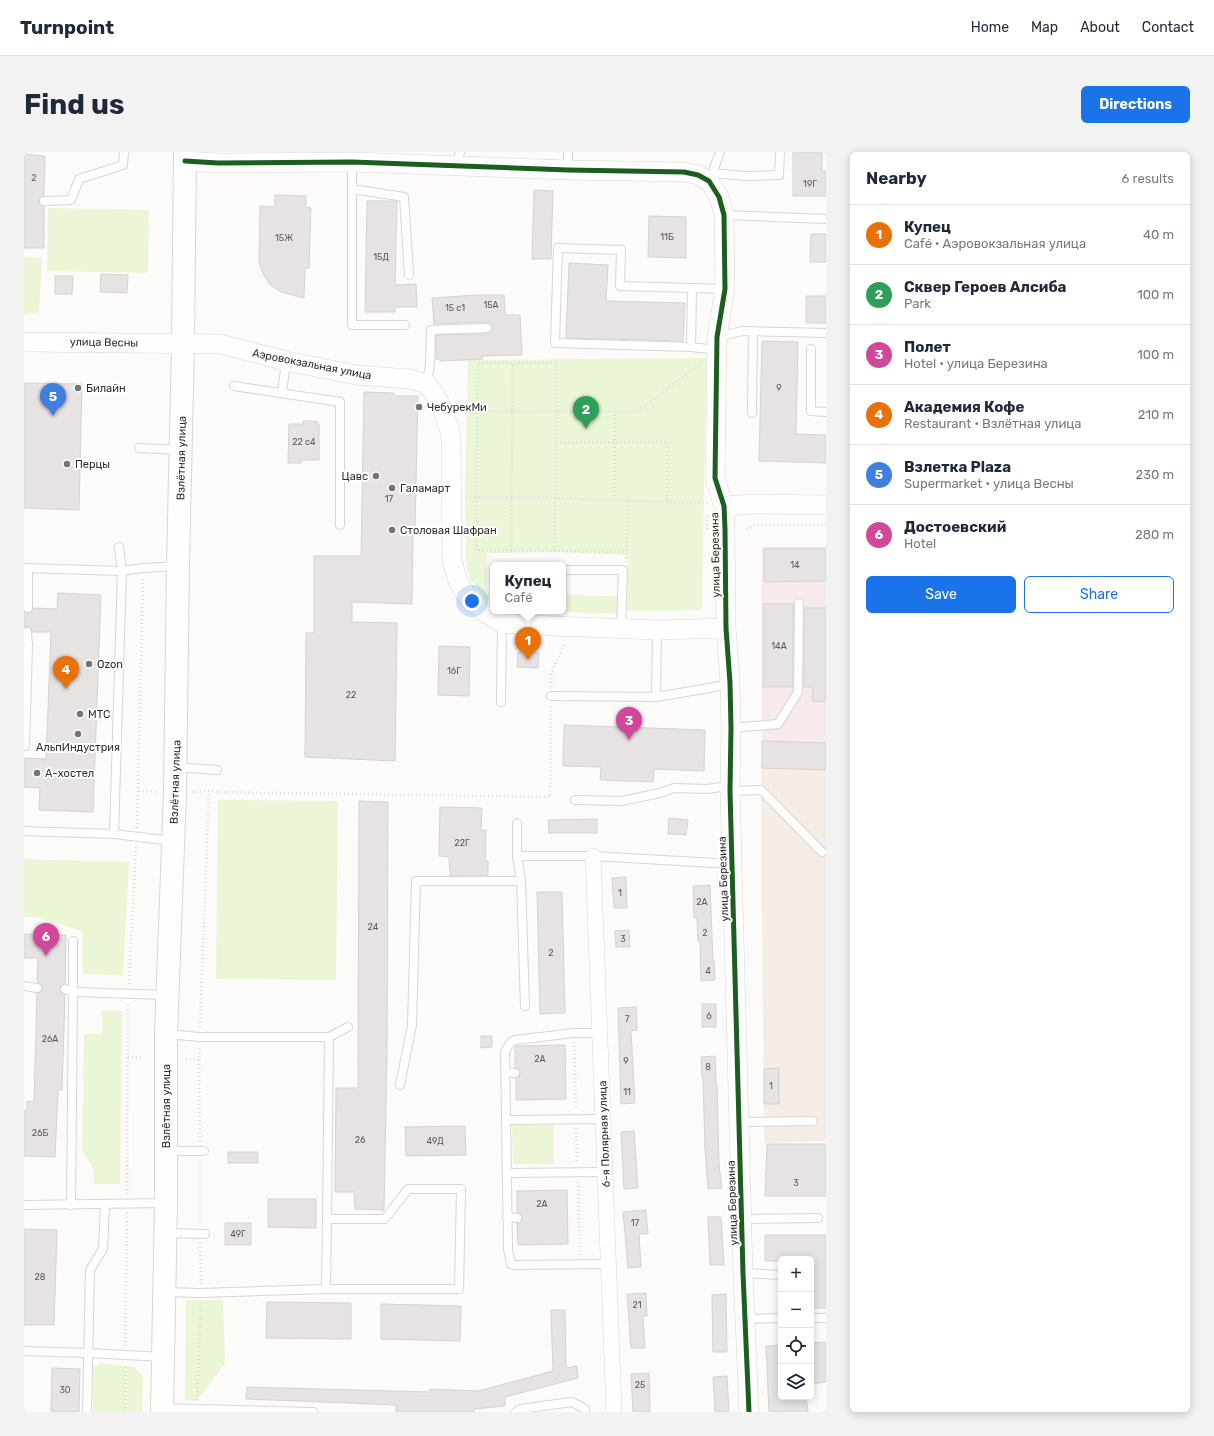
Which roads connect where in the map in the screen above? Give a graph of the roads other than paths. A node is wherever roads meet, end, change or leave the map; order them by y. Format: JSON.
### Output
{"nodes":[{"id":1,"x":124,"y":152,"type":"edge"},
{"id":2,"x":720,"y":152,"type":"edge"},
{"id":3,"x":780,"y":152,"type":"edge"},
{"id":4,"x":185,"y":156,"type":"edge"},
{"id":5,"x":262,"y":157,"type":"edge"},
{"id":6,"x":458,"y":159,"type":"edge"},
{"id":7,"x":568,"y":161,"type":"edge"},
{"id":8,"x":352,"y":162,"type":"junction"},
{"id":9,"x":711,"y":177,"type":"junction"},
{"id":10,"x":352,"y":189,"type":"junction"},
{"id":11,"x":44,"y":201,"type":"dead end"},
{"id":12,"x":724,"y":215,"type":"junction"},
{"id":13,"x":826,"y":219,"type":"edge"},
{"id":14,"x":410,"y":275,"type":"dead end"},
{"id":15,"x":692,"y":288,"type":"junction"},
{"id":16,"x":725,"y":289,"type":"junction"},
{"id":17,"x":406,"y":325,"type":"dead end"},
{"id":18,"x":487,"y":328,"type":"dead end"},
{"id":19,"x":753,"y":331,"type":"junction"},
{"id":20,"x":826,"y":333,"type":"edge"},
{"id":21,"x":24,"y":342,"type":"edge"},
{"id":22,"x":183,"y":344,"type":"junction"},
{"id":23,"x":691,"y":347,"type":"junction"},
{"id":24,"x":713,"y":349,"type":"junction"},
{"id":25,"x":811,"y":349,"type":"dead end"},
{"id":26,"x":286,"y":361,"type":"junction"},
{"id":27,"x":427,"y":384,"type":"junction"},
{"id":28,"x":234,"y":386,"type":"dead end"},
{"id":29,"x":282,"y":393,"type":"junction"},
{"id":30,"x":826,"y":412,"type":"edge"},
{"id":31,"x":752,"y":413,"type":"dead end"},
{"id":32,"x":140,"y":448,"type":"dead end"},
{"id":33,"x":181,"y":450,"type":"junction"},
{"id":34,"x":826,"y":505,"type":"edge"},
{"id":35,"x":724,"y":506,"type":"junction"},
{"id":36,"x":340,"y":525,"type":"dead end"},
{"id":37,"x":119,"y":547,"type":"dead end"},
{"id":38,"x":178,"y":566,"type":"junction"},
{"id":39,"x":26,"y":568,"type":"edge"},
{"id":40,"x":566,"y":570,"type":"edge"},
{"id":41,"x":122,"y":571,"type":"junction"},
{"id":42,"x":799,"y":603,"type":"dead end"},
{"id":43,"x":28,"y":608,"type":"dead end"},
{"id":44,"x":527,"y":618,"type":"edge"},
{"id":45,"x":502,"y":623,"type":"junction"},
{"id":46,"x":621,"y":628,"type":"junction"},
{"id":47,"x":726,"y":628,"type":"junction"},
{"id":48,"x":657,"y":630,"type":"junction"},
{"id":49,"x":27,"y":632,"type":"dead end"},
{"id":50,"x":26,"y":645,"type":"edge"},
{"id":51,"x":730,"y":683,"type":"junction"},
{"id":52,"x":551,"y":696,"type":"road end"},
{"id":53,"x":656,"y":697,"type":"junction"},
{"id":54,"x":501,"y":702,"type":"dead end"},
{"id":55,"x":731,"y":728,"type":"junction"},
{"id":56,"x":24,"y":746,"type":"edge"},
{"id":57,"x":176,"y":767,"type":"junction"},
{"id":58,"x":217,"y":770,"type":"dead end"},
{"id":59,"x":729,"y":789,"type":"junction"},
{"id":60,"x":575,"y":800,"type":"dead end"},
{"id":61,"x":517,"y":823,"type":"dead end"},
{"id":62,"x":24,"y":831,"type":"edge"},
{"id":63,"x":114,"y":834,"type":"junction"},
{"id":64,"x":173,"y":841,"type":"junction"},
{"id":65,"x":822,"y":852,"type":"dead end"},
{"id":66,"x":517,"y":856,"type":"junction"},
{"id":67,"x":593,"y":856,"type":"junction"},
{"id":68,"x":732,"y":864,"type":"junction"},
{"id":69,"x":521,"y":882,"type":"junction"},
{"id":70,"x":73,"y":941,"type":"dead end"},
{"id":71,"x":24,"y":986,"type":"edge"},
{"id":72,"x":37,"y":988,"type":"dead end"},
{"id":73,"x":65,"y":989,"type":"dead end"},
{"id":74,"x":73,"y":992,"type":"junction"},
{"id":75,"x":168,"y":995,"type":"junction"},
{"id":76,"x":525,"y":1006,"type":"dead end"},
{"id":77,"x":348,"y":1027,"type":"dead end"},
{"id":78,"x":599,"y":1033,"type":"junction"},
{"id":79,"x":166,"y":1034,"type":"junction"},
{"id":80,"x":329,"y":1037,"type":"junction"},
{"id":81,"x":506,"y":1072,"type":"junction"},
{"id":82,"x":515,"y":1073,"type":"dead end"},
{"id":83,"x":400,"y":1084,"type":"dead end"},
{"id":84,"x":603,"y":1119,"type":"junction"},
{"id":85,"x":506,"y":1120,"type":"junction"},
{"id":86,"x":813,"y":1121,"type":"dead end"},
{"id":87,"x":739,"y":1122,"type":"junction"},
{"id":88,"x":166,"y":1151,"type":"junction"},
{"id":89,"x":204,"y":1151,"type":"dead end"},
{"id":90,"x":606,"y":1172,"type":"junction"},
{"id":91,"x":507,"y":1173,"type":"junction"},
{"id":92,"x":166,"y":1203,"type":"junction"},
{"id":93,"x":105,"y":1204,"type":"junction"},
{"id":94,"x":24,"y":1205,"type":"edge"},
{"id":95,"x":71,"y":1205,"type":"junction"},
{"id":96,"x":507,"y":1218,"type":"junction"},
{"id":97,"x":517,"y":1218,"type":"dead end"},
{"id":98,"x":818,"y":1218,"type":"dead end"},
{"id":99,"x":327,"y":1219,"type":"junction"},
{"id":100,"x":742,"y":1219,"type":"junction"},
{"id":101,"x":165,"y":1233,"type":"junction"},
{"id":102,"x":205,"y":1234,"type":"dead end"},
{"id":103,"x":609,"y":1264,"type":"junction"},
{"id":104,"x":743,"y":1273,"type":"junction"},
{"id":105,"x":778,"y":1275,"type":"edge"},
{"id":106,"x":326,"y":1289,"type":"junction"},
{"id":107,"x":165,"y":1292,"type":"junction"},
{"id":108,"x":778,"y":1318,"type":"edge"},
{"id":109,"x":814,"y":1318,"type":"edge"},
{"id":110,"x":826,"y":1318,"type":"edge"},
{"id":111,"x":745,"y":1319,"type":"junction"},
{"id":112,"x":24,"y":1351,"type":"edge"},
{"id":113,"x":88,"y":1353,"type":"junction"},
{"id":114,"x":163,"y":1357,"type":"junction"},
{"id":115,"x":162,"y":1410,"type":"edge"},
{"id":116,"x":88,"y":1412,"type":"edge"},
{"id":117,"x":257,"y":1412,"type":"edge"},
{"id":118,"x":303,"y":1412,"type":"edge"},
{"id":119,"x":314,"y":1412,"type":"edge"},
{"id":120,"x":516,"y":1412,"type":"edge"},
{"id":121,"x":585,"y":1412,"type":"edge"},
{"id":122,"x":614,"y":1412,"type":"edge"},
{"id":123,"x":749,"y":1412,"type":"edge"}],
"edges":[{"from":1,"to":11,"type":"lane"},
{"from":2,"to":9,"type":"lane"},
{"from":3,"to":9,"type":"lane"},
{"from":4,"to":5,"type":"street"},
{"from":4,"to":22,"type":"main road","name":"Взлётная улица"},
{"from":5,"to":8,"type":"street"},
{"from":6,"to":7,"type":"street"},
{"from":6,"to":8,"type":"street"},
{"from":7,"to":9,"type":"street"},
{"from":8,"to":10,"type":"lane"},
{"from":9,"to":12,"type":"street","name":"улица Березина"},
{"from":10,"to":14,"type":"lane"},
{"from":10,"to":17,"type":"lane"},
{"from":12,"to":13,"type":"lane"},
{"from":12,"to":16,"type":"street","name":"улица Березина"},
{"from":15,"to":16,"type":"lane"},
{"from":15,"to":23,"type":"lane"},
{"from":15,"to":23,"type":"lane"},
{"from":16,"to":24,"type":"street","name":"улица Березина"},
{"from":18,"to":27,"type":"lane"},
{"from":19,"to":20,"type":"lane"},
{"from":19,"to":24,"type":"lane"},
{"from":19,"to":31,"type":"lane"},
{"from":21,"to":22,"type":"street","name":"улица Весны"},
{"from":22,"to":26,"type":"street","name":"Аэровокзальная улица"},
{"from":22,"to":33,"type":"main road","name":"Взлётная улица"},
{"from":23,"to":24,"type":"lane"},
{"from":24,"to":35,"type":"street","name":"улица Березина"},
{"from":25,"to":30,"type":"lane"},
{"from":26,"to":27,"type":"street","name":"Аэровокзальная улица"},
{"from":26,"to":29,"type":"lane"},
{"from":27,"to":45,"type":"street"},
{"from":28,"to":29,"type":"lane"},
{"from":29,"to":36,"type":"lane"},
{"from":32,"to":33,"type":"lane"},
{"from":33,"to":38,"type":"main road","name":"Взлётная улица"},
{"from":34,"to":35,"type":"street"},
{"from":35,"to":47,"type":"street","name":"улица Березина"},
{"from":37,"to":41,"type":"lane"},
{"from":38,"to":41,"type":"lane"},
{"from":38,"to":57,"type":"main road","name":"Взлётная улица"},
{"from":39,"to":41,"type":"lane"},
{"from":39,"to":43,"type":"lane"},
{"from":40,"to":46,"type":"lane"},
{"from":41,"to":63,"type":"lane"},
{"from":42,"to":55,"type":"lane"},
{"from":44,"to":45,"type":"street"},
{"from":44,"to":46,"type":"street"},
{"from":45,"to":54,"type":"lane"},
{"from":46,"to":48,"type":"street"},
{"from":47,"to":48,"type":"street"},
{"from":47,"to":51,"type":"street","name":"улица Березина"},
{"from":48,"to":53,"type":"lane"},
{"from":49,"to":50,"type":"lane"},
{"from":50,"to":56,"type":"lane"},
{"from":51,"to":53,"type":"lane"},
{"from":51,"to":55,"type":"street","name":"улица Березина"},
{"from":52,"to":53,"type":"lane"},
{"from":55,"to":59,"type":"street","name":"улица Березина"},
{"from":57,"to":58,"type":"lane"},
{"from":57,"to":64,"type":"main road","name":"Взлётная улица"},
{"from":59,"to":60,"type":"lane"},
{"from":59,"to":65,"type":"lane"},
{"from":59,"to":68,"type":"street","name":"улица Березина"},
{"from":61,"to":66,"type":"lane"},
{"from":62,"to":63,"type":"lane"},
{"from":63,"to":64,"type":"lane"},
{"from":64,"to":75,"type":"main road","name":"Взлётная улица"},
{"from":66,"to":67,"type":"lane"},
{"from":66,"to":69,"type":"lane"},
{"from":67,"to":68,"type":"lane"},
{"from":67,"to":78,"type":"street","name":"6-я Полярная улица"},
{"from":68,"to":87,"type":"street","name":"улица Березина"},
{"from":69,"to":76,"type":"lane"},
{"from":69,"to":83,"type":"lane"},
{"from":70,"to":74,"type":"lane"},
{"from":71,"to":72,"type":"lane"},
{"from":73,"to":74,"type":"lane"},
{"from":74,"to":75,"type":"lane"},
{"from":74,"to":95,"type":"lane"},
{"from":75,"to":79,"type":"main road","name":"Взлётная улица"},
{"from":77,"to":80,"type":"lane"},
{"from":78,"to":81,"type":"lane"},
{"from":78,"to":84,"type":"street","name":"6-я Полярная улица"},
{"from":79,"to":80,"type":"lane"},
{"from":79,"to":88,"type":"main road","name":"Взлётная улица"},
{"from":80,"to":99,"type":"lane"},
{"from":81,"to":82,"type":"lane"},
{"from":81,"to":85,"type":"lane"},
{"from":84,"to":85,"type":"lane"},
{"from":84,"to":90,"type":"street","name":"6-я Полярная улица"},
{"from":85,"to":91,"type":"lane"},
{"from":86,"to":87,"type":"lane"},
{"from":87,"to":100,"type":"street","name":"улица Березина"},
{"from":88,"to":89,"type":"lane"},
{"from":88,"to":92,"type":"main road","name":"Взлётная улица"},
{"from":90,"to":91,"type":"lane"},
{"from":90,"to":103,"type":"street","name":"6-я Полярная улица"},
{"from":91,"to":96,"type":"lane"},
{"from":92,"to":93,"type":"lane"},
{"from":92,"to":101,"type":"main road","name":"Взлётная улица"},
{"from":93,"to":95,"type":"lane"},
{"from":93,"to":113,"type":"lane"},
{"from":94,"to":95,"type":"lane"},
{"from":96,"to":97,"type":"lane"},
{"from":96,"to":103,"type":"lane"},
{"from":98,"to":100,"type":"lane"},
{"from":99,"to":106,"type":"lane"},
{"from":99,"to":106,"type":"lane"},
{"from":100,"to":104,"type":"street","name":"улица Березина"},
{"from":101,"to":102,"type":"lane"},
{"from":101,"to":107,"type":"main road","name":"Взлётная улица"},
{"from":103,"to":122,"type":"street","name":"6-я Полярная улица"},
{"from":104,"to":105,"type":"lane"},
{"from":104,"to":111,"type":"street","name":"улица Березина"},
{"from":106,"to":107,"type":"lane"},
{"from":107,"to":114,"type":"main road","name":"Взлётная улица"},
{"from":108,"to":111,"type":"lane"},
{"from":109,"to":110,"type":"lane"},
{"from":111,"to":123,"type":"street","name":"улица Березина"},
{"from":112,"to":113,"type":"lane"},
{"from":113,"to":114,"type":"lane"},
{"from":113,"to":116,"type":"lane"},
{"from":114,"to":115,"type":"main road","name":"Взлётная улица"},
{"from":115,"to":117,"type":"lane"},
{"from":117,"to":118,"type":"lane"},
{"from":118,"to":119,"type":"lane"},
{"from":120,"to":121,"type":"lane"}]}
